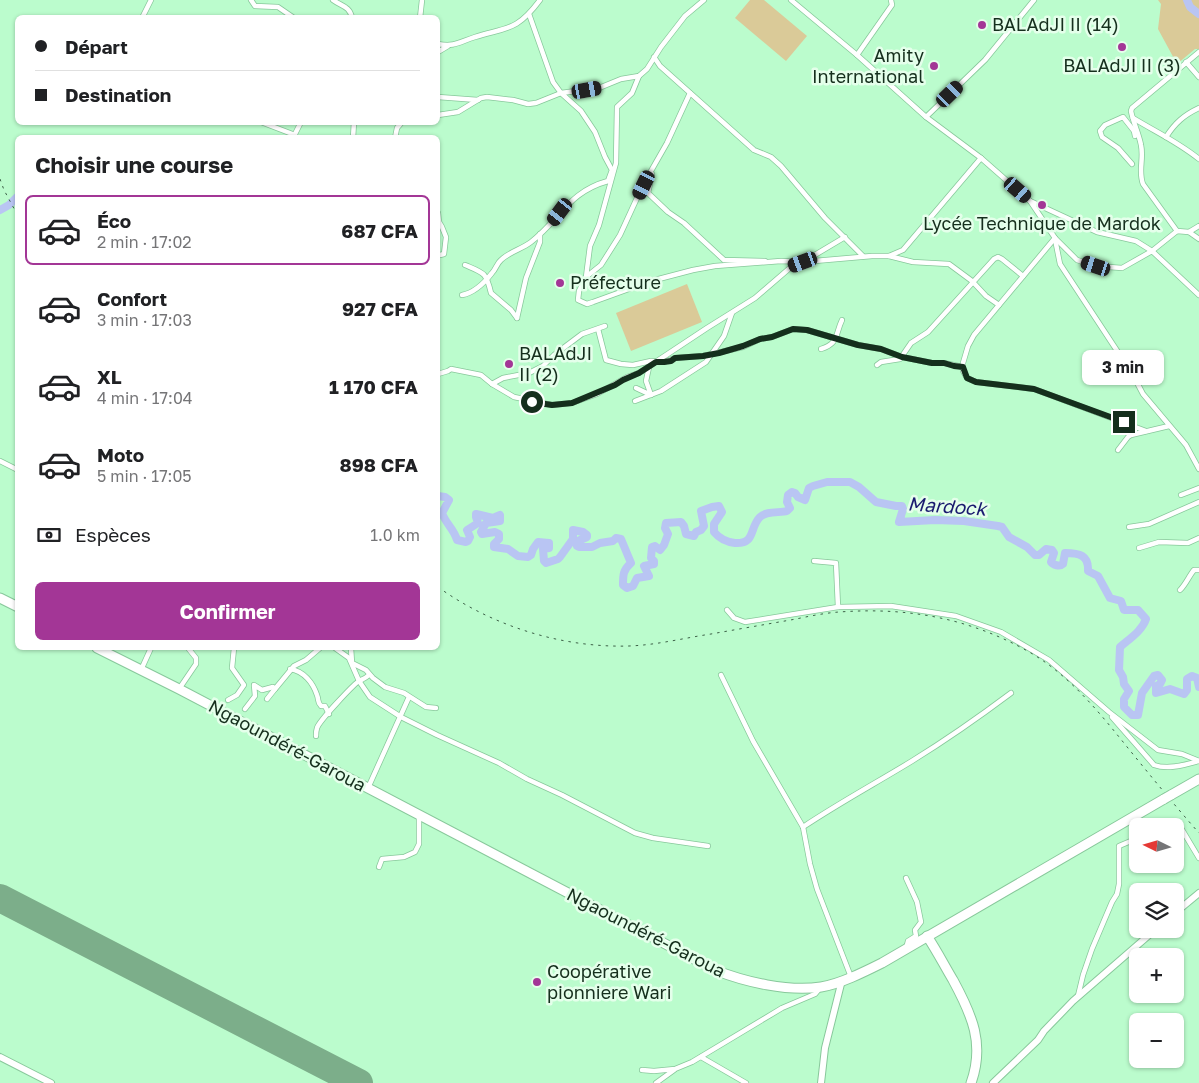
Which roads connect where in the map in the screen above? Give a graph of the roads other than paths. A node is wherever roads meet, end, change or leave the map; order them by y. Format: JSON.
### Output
{"nodes":[{"id":1,"x":151,"y":0,"type":"edge"},
{"id":2,"x":251,"y":0,"type":"edge"},
{"id":3,"x":333,"y":0,"type":"edge"},
{"id":4,"x":422,"y":0,"type":"edge"},
{"id":5,"x":540,"y":0,"type":"edge"},
{"id":6,"x":704,"y":0,"type":"edge"},
{"id":7,"x":791,"y":0,"type":"edge"},
{"id":8,"x":891,"y":0,"type":"edge"},
{"id":9,"x":1034,"y":0,"type":"edge"},
{"id":10,"x":529,"y":14,"type":"junction"},
{"id":11,"x":144,"y":15,"type":"edge"},
{"id":12,"x":290,"y":15,"type":"edge"},
{"id":13,"x":351,"y":15,"type":"edge"},
{"id":14,"x":420,"y":15,"type":"edge"},
{"id":15,"x":440,"y":44,"type":"edge"},
{"id":16,"x":448,"y":46,"type":"junction"},
{"id":17,"x":440,"y":51,"type":"edge"},
{"id":18,"x":1199,"y":52,"type":"edge"},
{"id":19,"x":857,"y":55,"type":"junction"},
{"id":20,"x":654,"y":57,"type":"junction"},
{"id":21,"x":1186,"y":62,"type":"junction"},
{"id":22,"x":639,"y":76,"type":"junction"},
{"id":23,"x":1199,"y":77,"type":"edge"},
{"id":24,"x":561,"y":93,"type":"junction"},
{"id":25,"x":690,"y":93,"type":"junction"},
{"id":26,"x":440,"y":97,"type":"edge"},
{"id":27,"x":478,"y":100,"type":"junction"},
{"id":28,"x":1199,"y":108,"type":"edge"},
{"id":29,"x":440,"y":115,"type":"edge"},
{"id":30,"x":926,"y":117,"type":"junction"},
{"id":31,"x":1133,"y":118,"type":"junction"},
{"id":32,"x":268,"y":125,"type":"edge"},
{"id":33,"x":292,"y":135,"type":"edge"},
{"id":34,"x":1166,"y":137,"type":"junction"},
{"id":35,"x":1141,"y":146,"type":"junction"},
{"id":36,"x":981,"y":158,"type":"junction"},
{"id":37,"x":1199,"y":159,"type":"edge"},
{"id":38,"x":1132,"y":164,"type":"dead end"},
{"id":39,"x":654,"y":165,"type":"junction"},
{"id":40,"x":1030,"y":201,"type":"junction"},
{"id":41,"x":440,"y":224,"type":"edge"},
{"id":42,"x":1199,"y":226,"type":"edge"},
{"id":43,"x":1177,"y":231,"type":"junction"},
{"id":44,"x":1189,"y":232,"type":"junction"},
{"id":45,"x":540,"y":234,"type":"junction"},
{"id":46,"x":845,"y":237,"type":"junction"},
{"id":47,"x":1055,"y":238,"type":"junction"},
{"id":48,"x":1199,"y":239,"type":"edge"},
{"id":49,"x":1152,"y":251,"type":"junction"},
{"id":50,"x":440,"y":255,"type":"dead end"},
{"id":51,"x":863,"y":256,"type":"junction"},
{"id":52,"x":888,"y":256,"type":"junction"},
{"id":53,"x":781,"y":261,"type":"junction"},
{"id":54,"x":803,"y":262,"type":"junction"},
{"id":55,"x":465,"y":264,"type":"dead end"},
{"id":56,"x":1023,"y":276,"type":"junction"},
{"id":57,"x":586,"y":277,"type":"junction"},
{"id":58,"x":487,"y":278,"type":"junction"},
{"id":59,"x":972,"y":282,"type":"junction"},
{"id":60,"x":462,"y":295,"type":"dead end"},
{"id":61,"x":1199,"y":295,"type":"edge"},
{"id":62,"x":999,"y":305,"type":"junction"},
{"id":63,"x":732,"y":313,"type":"junction"},
{"id":64,"x":842,"y":320,"type":"dead end"},
{"id":65,"x":606,"y":326,"type":"dead end"},
{"id":66,"x":598,"y":329,"type":"junction"},
{"id":67,"x":836,"y":337,"type":"junction"},
{"id":68,"x":821,"y":349,"type":"dead end"},
{"id":69,"x":710,"y":355,"type":"junction"},
{"id":70,"x":902,"y":357,"type":"junction"},
{"id":71,"x":656,"y":362,"type":"junction"},
{"id":72,"x":877,"y":365,"type":"dead end"},
{"id":73,"x":649,"y":366,"type":"junction"},
{"id":74,"x":963,"y":367,"type":"junction"},
{"id":75,"x":440,"y":373,"type":"edge"},
{"id":76,"x":492,"y":384,"type":"junction"},
{"id":77,"x":636,"y":388,"type":"dead end"},
{"id":78,"x":650,"y":395,"type":"junction"},
{"id":79,"x":634,"y":401,"type":"dead end"},
{"id":80,"x":1169,"y":426,"type":"junction"},
{"id":81,"x":1146,"y":431,"type":"junction"},
{"id":82,"x":1118,"y":450,"type":"dead end"},
{"id":83,"x":0,"y":461,"type":"edge"},
{"id":84,"x":15,"y":468,"type":"edge"},
{"id":85,"x":1199,"y":469,"type":"edge"},
{"id":86,"x":1199,"y":488,"type":"edge"},
{"id":87,"x":1181,"y":494,"type":"dead end"},
{"id":88,"x":1199,"y":502,"type":"edge"},
{"id":89,"x":1129,"y":527,"type":"dead end"},
{"id":90,"x":1199,"y":538,"type":"edge"},
{"id":91,"x":1139,"y":548,"type":"dead end"},
{"id":92,"x":814,"y":561,"type":"dead end"},
{"id":93,"x":1199,"y":570,"type":"edge"},
{"id":94,"x":1180,"y":590,"type":"dead end"},
{"id":95,"x":0,"y":598,"type":"edge"},
{"id":96,"x":15,"y":606,"type":"edge"},
{"id":97,"x":838,"y":607,"type":"junction"},
{"id":98,"x":727,"y":610,"type":"dead end"},
{"id":99,"x":101,"y":650,"type":"edge"},
{"id":100,"x":150,"y":650,"type":"edge"},
{"id":101,"x":190,"y":650,"type":"edge"},
{"id":102,"x":234,"y":650,"type":"edge"},
{"id":103,"x":318,"y":650,"type":"edge"},
{"id":104,"x":338,"y":650,"type":"edge"},
{"id":105,"x":341,"y":650,"type":"edge"},
{"id":106,"x":351,"y":650,"type":"edge"},
{"id":107,"x":343,"y":653,"type":"junction"},
{"id":108,"x":352,"y":663,"type":"junction"},
{"id":109,"x":290,"y":669,"type":"junction"},
{"id":110,"x":141,"y":670,"type":"junction"},
{"id":111,"x":369,"y":675,"type":"junction"},
{"id":112,"x":722,"y":675,"type":"dead end"},
{"id":113,"x":359,"y":681,"type":"junction"},
{"id":114,"x":179,"y":689,"type":"junction"},
{"id":115,"x":275,"y":689,"type":"junction"},
{"id":116,"x":1011,"y":693,"type":"dead end"},
{"id":117,"x":409,"y":697,"type":"junction"},
{"id":118,"x":267,"y":699,"type":"dead end"},
{"id":119,"x":228,"y":700,"type":"dead end"},
{"id":120,"x":436,"y":708,"type":"dead end"},
{"id":121,"x":245,"y":709,"type":"dead end"},
{"id":122,"x":1108,"y":712,"type":"junction"},
{"id":123,"x":329,"y":714,"type":"junction"},
{"id":124,"x":401,"y":717,"type":"junction"},
{"id":125,"x":316,"y":736,"type":"dead end"},
{"id":126,"x":1199,"y":761,"type":"edge"},
{"id":127,"x":1199,"y":778,"type":"edge"},
{"id":128,"x":368,"y":788,"type":"junction"},
{"id":129,"x":419,"y":816,"type":"junction"},
{"id":130,"x":803,"y":827,"type":"junction"},
{"id":131,"x":1184,"y":833,"type":"edge"},
{"id":132,"x":1129,"y":842,"type":"edge"},
{"id":133,"x":708,"y":846,"type":"dead end"},
{"id":134,"x":1199,"y":858,"type":"edge"},
{"id":135,"x":379,"y":868,"type":"dead end"},
{"id":136,"x":906,"y":878,"type":"dead end"},
{"id":137,"x":1199,"y":893,"type":"edge"},
{"id":138,"x":1184,"y":906,"type":"edge"},
{"id":139,"x":927,"y":936,"type":"junction"},
{"id":140,"x":1146,"y":938,"type":"edge"},
{"id":141,"x":906,"y":949,"type":"junction"},
{"id":142,"x":851,"y":977,"type":"junction"},
{"id":143,"x":842,"y":980,"type":"junction"},
{"id":144,"x":821,"y":987,"type":"junction"},
{"id":145,"x":1078,"y":998,"type":"junction"},
{"id":146,"x":701,"y":1056,"type":"junction"},
{"id":147,"x":0,"y":1057,"type":"edge"},
{"id":148,"x":675,"y":1069,"type":"junction"},
{"id":149,"x":642,"y":1070,"type":"dead end"},
{"id":150,"x":51,"y":1083,"type":"edge"},
{"id":151,"x":656,"y":1083,"type":"edge"},
{"id":152,"x":746,"y":1083,"type":"edge"},
{"id":153,"x":821,"y":1083,"type":"edge"},
{"id":154,"x":971,"y":1083,"type":"edge"},
{"id":155,"x":993,"y":1083,"type":"edge"}],
"edges":[{"from":1,"to":11,"type":"street"},
{"from":2,"to":12,"type":"street"},
{"from":3,"to":13,"type":"street"},
{"from":4,"to":14,"type":"street"},
{"from":5,"to":10,"type":"street"},
{"from":6,"to":20,"type":"street"},
{"from":7,"to":19,"type":"street"},
{"from":8,"to":19,"type":"street"},
{"from":9,"to":30,"type":"street"},
{"from":10,"to":16,"type":"street"},
{"from":10,"to":24,"type":"street"},
{"from":15,"to":16,"type":"street"},
{"from":16,"to":17,"type":"street"},
{"from":18,"to":21,"type":"street"},
{"from":19,"to":30,"type":"street"},
{"from":20,"to":22,"type":"street"},
{"from":20,"to":25,"type":"street"},
{"from":21,"to":23,"type":"street"},
{"from":21,"to":31,"type":"street"},
{"from":22,"to":24,"type":"street"},
{"from":22,"to":57,"type":"street"},
{"from":24,"to":27,"type":"street"},
{"from":24,"to":45,"type":"street"},
{"from":25,"to":39,"type":"street"},
{"from":25,"to":46,"type":"street"},
{"from":26,"to":27,"type":"street"},
{"from":27,"to":29,"type":"street"},
{"from":28,"to":34,"type":"street"},
{"from":30,"to":36,"type":"street"},
{"from":31,"to":34,"type":"street"},
{"from":31,"to":35,"type":"street"},
{"from":32,"to":33,"type":"street"},
{"from":34,"to":37,"type":"street"},
{"from":35,"to":38,"type":"street"},
{"from":35,"to":43,"type":"street"},
{"from":36,"to":40,"type":"street"},
{"from":36,"to":52,"type":"street"},
{"from":39,"to":53,"type":"street"},
{"from":39,"to":57,"type":"street"},
{"from":40,"to":47,"type":"street"},
{"from":40,"to":49,"type":"street"},
{"from":41,"to":50,"type":"street"},
{"from":42,"to":44,"type":"street"},
{"from":43,"to":44,"type":"street"},
{"from":43,"to":49,"type":"street"},
{"from":44,"to":48,"type":"street"},
{"from":45,"to":58,"type":"street"},
{"from":45,"to":58,"type":"street"},
{"from":46,"to":51,"type":"street"},
{"from":46,"to":54,"type":"street"},
{"from":47,"to":49,"type":"street"},
{"from":47,"to":56,"type":"street"},
{"from":47,"to":80,"type":"street"},
{"from":49,"to":61,"type":"street"},
{"from":51,"to":52,"type":"street"},
{"from":51,"to":54,"type":"street"},
{"from":52,"to":59,"type":"street"},
{"from":53,"to":54,"type":"street"},
{"from":53,"to":57,"type":"street"},
{"from":54,"to":63,"type":"street"},
{"from":55,"to":58,"type":"street"},
{"from":56,"to":59,"type":"street"},
{"from":56,"to":62,"type":"street"},
{"from":58,"to":60,"type":"street"},
{"from":59,"to":62,"type":"street"},
{"from":59,"to":70,"type":"street"},
{"from":62,"to":74,"type":"street"},
{"from":63,"to":69,"type":"street"},
{"from":63,"to":71,"type":"street"},
{"from":64,"to":67,"type":"street"},
{"from":65,"to":66,"type":"street"},
{"from":66,"to":71,"type":"street"},
{"from":66,"to":76,"type":"street"},
{"from":67,"to":68,"type":"street"},
{"from":67,"to":69,"type":"street"},
{"from":67,"to":70,"type":"street"},
{"from":69,"to":71,"type":"street"},
{"from":69,"to":78,"type":"street"},
{"from":70,"to":72,"type":"street"},
{"from":70,"to":74,"type":"street"},
{"from":71,"to":73,"type":"street"},
{"from":73,"to":76,"type":"street"},
{"from":73,"to":78,"type":"street"},
{"from":74,"to":81,"type":"street"},
{"from":75,"to":76,"type":"street"},
{"from":77,"to":78,"type":"street"},
{"from":78,"to":79,"type":"street"},
{"from":80,"to":81,"type":"street"},
{"from":80,"to":85,"type":"street"},
{"from":81,"to":82,"type":"street"},
{"from":83,"to":84,"type":"street"},
{"from":86,"to":87,"type":"street"},
{"from":88,"to":89,"type":"street"},
{"from":90,"to":91,"type":"street"},
{"from":92,"to":97,"type":"street"},
{"from":93,"to":94,"type":"street"},
{"from":95,"to":96,"type":"highway"},
{"from":97,"to":98,"type":"street"},
{"from":97,"to":122,"type":"street"},
{"from":99,"to":110,"type":"highway","name":"Ngaoundéré-Garoua"},
{"from":100,"to":110,"type":"street"},
{"from":101,"to":114,"type":"street"},
{"from":102,"to":119,"type":"street"},
{"from":103,"to":109,"type":"street"},
{"from":104,"to":107,"type":"street"},
{"from":105,"to":107,"type":"street"},
{"from":106,"to":108,"type":"street"},
{"from":107,"to":108,"type":"street"},
{"from":108,"to":111,"type":"street"},
{"from":108,"to":113,"type":"street"},
{"from":109,"to":115,"type":"street"},
{"from":109,"to":123,"type":"street"},
{"from":110,"to":114,"type":"highway","name":"Ngaoundéré-Garoua"},
{"from":111,"to":113,"type":"street"},
{"from":111,"to":117,"type":"street"},
{"from":112,"to":130,"type":"street"},
{"from":113,"to":123,"type":"street"},
{"from":113,"to":124,"type":"street"},
{"from":114,"to":128,"type":"highway","name":"Ngaoundéré-Garoua"},
{"from":115,"to":118,"type":"street"},
{"from":115,"to":121,"type":"street"},
{"from":116,"to":130,"type":"street"},
{"from":117,"to":120,"type":"street"},
{"from":117,"to":124,"type":"street"},
{"from":122,"to":126,"type":"street"},
{"from":122,"to":126,"type":"street"},
{"from":123,"to":125,"type":"street"},
{"from":124,"to":128,"type":"street"},
{"from":124,"to":133,"type":"street"},
{"from":127,"to":139,"type":"highway","name":"Ngaoundéré-Garoua"},
{"from":128,"to":129,"type":"highway","name":"Ngaoundéré-Garoua"},
{"from":129,"to":135,"type":"street"},
{"from":129,"to":144,"type":"highway","name":"Ngaoundéré-Garoua"},
{"from":130,"to":142,"type":"street"},
{"from":131,"to":134,"type":"street"},
{"from":132,"to":145,"type":"street"},
{"from":136,"to":141,"type":"street"},
{"from":137,"to":138,"type":"street"},
{"from":139,"to":141,"type":"highway","name":"Ngaoundéré-Garoua"},
{"from":139,"to":154,"type":"highway"},
{"from":140,"to":145,"type":"street"},
{"from":141,"to":142,"type":"highway","name":"Ngaoundéré-Garoua"},
{"from":142,"to":143,"type":"highway","name":"Ngaoundéré-Garoua"},
{"from":143,"to":144,"type":"highway","name":"Ngaoundéré-Garoua"},
{"from":143,"to":153,"type":"street"},
{"from":144,"to":146,"type":"street"},
{"from":145,"to":155,"type":"street"},
{"from":146,"to":148,"type":"street"},
{"from":146,"to":152,"type":"street"},
{"from":147,"to":150,"type":"street"},
{"from":148,"to":149,"type":"street"},
{"from":148,"to":151,"type":"street"}]}
